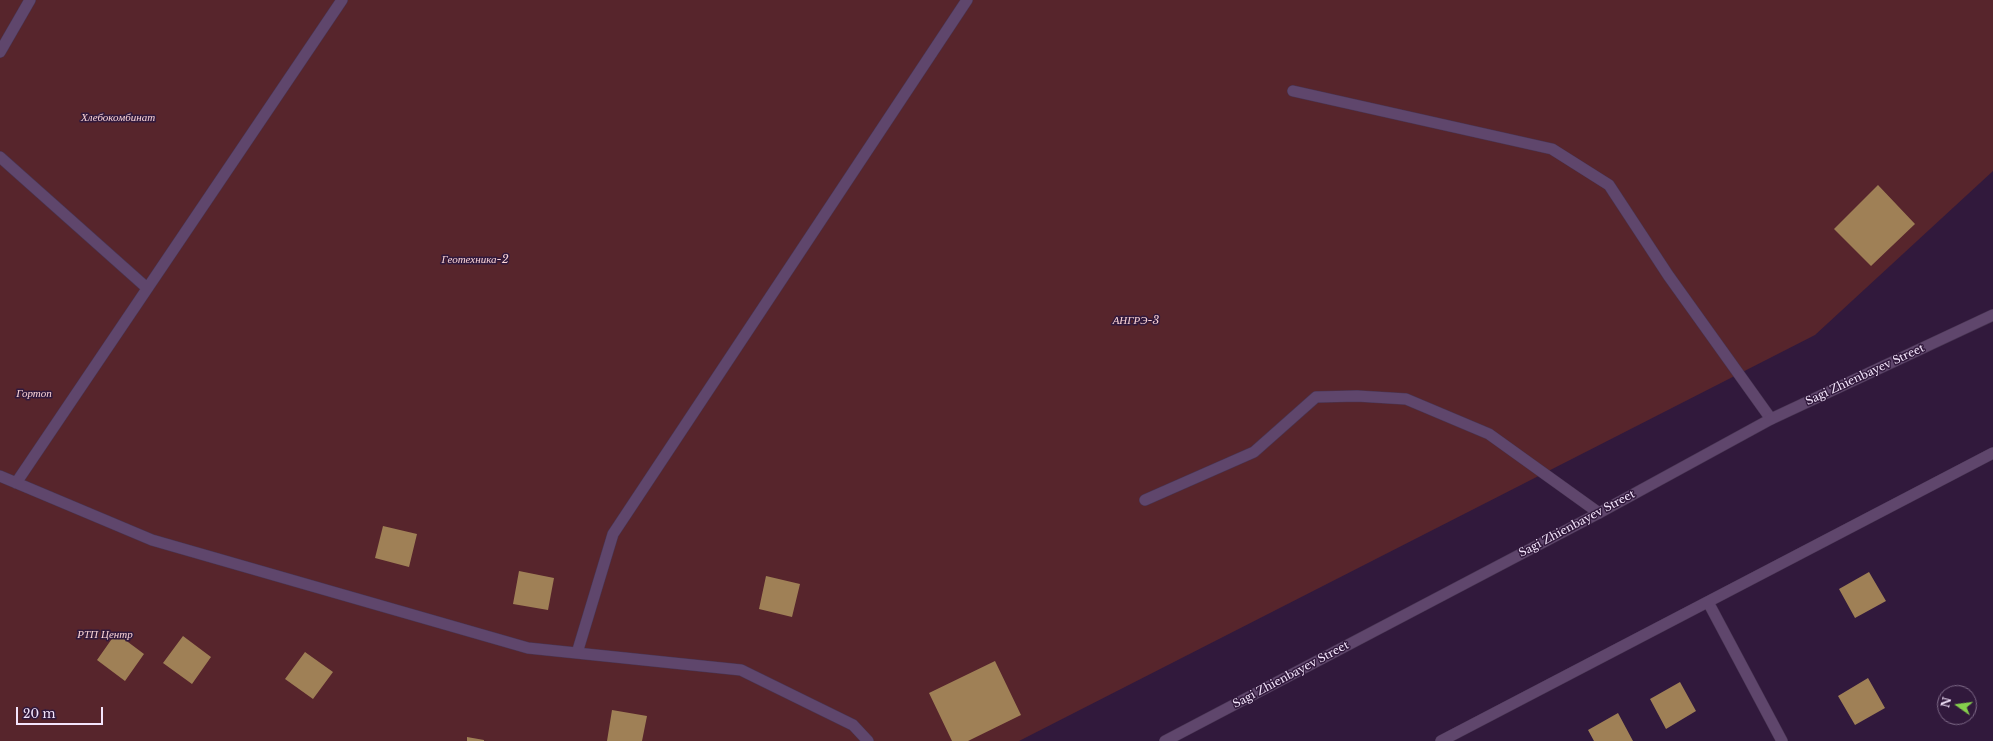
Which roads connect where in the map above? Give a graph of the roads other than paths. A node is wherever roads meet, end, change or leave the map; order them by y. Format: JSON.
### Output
{"nodes":[{"id":1,"x":30,"y":0,"type":"edge"},
{"id":2,"x":342,"y":0,"type":"edge"},
{"id":3,"x":967,"y":0,"type":"edge"},
{"id":4,"x":0,"y":52,"type":"edge"},
{"id":5,"x":1293,"y":91,"type":"dead end"},
{"id":6,"x":0,"y":157,"type":"edge"},
{"id":7,"x":147,"y":288,"type":"junction"},
{"id":8,"x":1993,"y":315,"type":"edge"},
{"id":9,"x":1771,"y":419,"type":"junction"},
{"id":10,"x":1993,"y":453,"type":"edge"},
{"id":11,"x":0,"y":476,"type":"edge"},
{"id":12,"x":16,"y":483,"type":"junction"},
{"id":13,"x":1145,"y":500,"type":"dead end"},
{"id":14,"x":1599,"y":513,"type":"junction"},
{"id":15,"x":1708,"y":602,"type":"junction"},
{"id":16,"x":577,"y":653,"type":"junction"},
{"id":17,"x":868,"y":741,"type":"edge"},
{"id":18,"x":1165,"y":741,"type":"edge"},
{"id":19,"x":1441,"y":741,"type":"edge"},
{"id":20,"x":1782,"y":741,"type":"edge"}],
"edges":[{"from":1,"to":4,"type":"main road"},
{"from":2,"to":7,"type":"main road"},
{"from":3,"to":16,"type":"main road"},
{"from":5,"to":9,"type":"main road"},
{"from":6,"to":7,"type":"main road"},
{"from":7,"to":12,"type":"main road"},
{"from":8,"to":9,"type":"main road","name":"Sagi Zhienbayev Street"},
{"from":9,"to":14,"type":"main road","name":"Sagi Zhienbayev Street"},
{"from":10,"to":15,"type":"main road"},
{"from":11,"to":12,"type":"main road"},
{"from":12,"to":16,"type":"main road"},
{"from":13,"to":14,"type":"main road"},
{"from":14,"to":18,"type":"main road","name":"Sagi Zhienbayev Street"},
{"from":15,"to":19,"type":"main road"},
{"from":15,"to":20,"type":"main road"},
{"from":16,"to":17,"type":"main road"}]}
